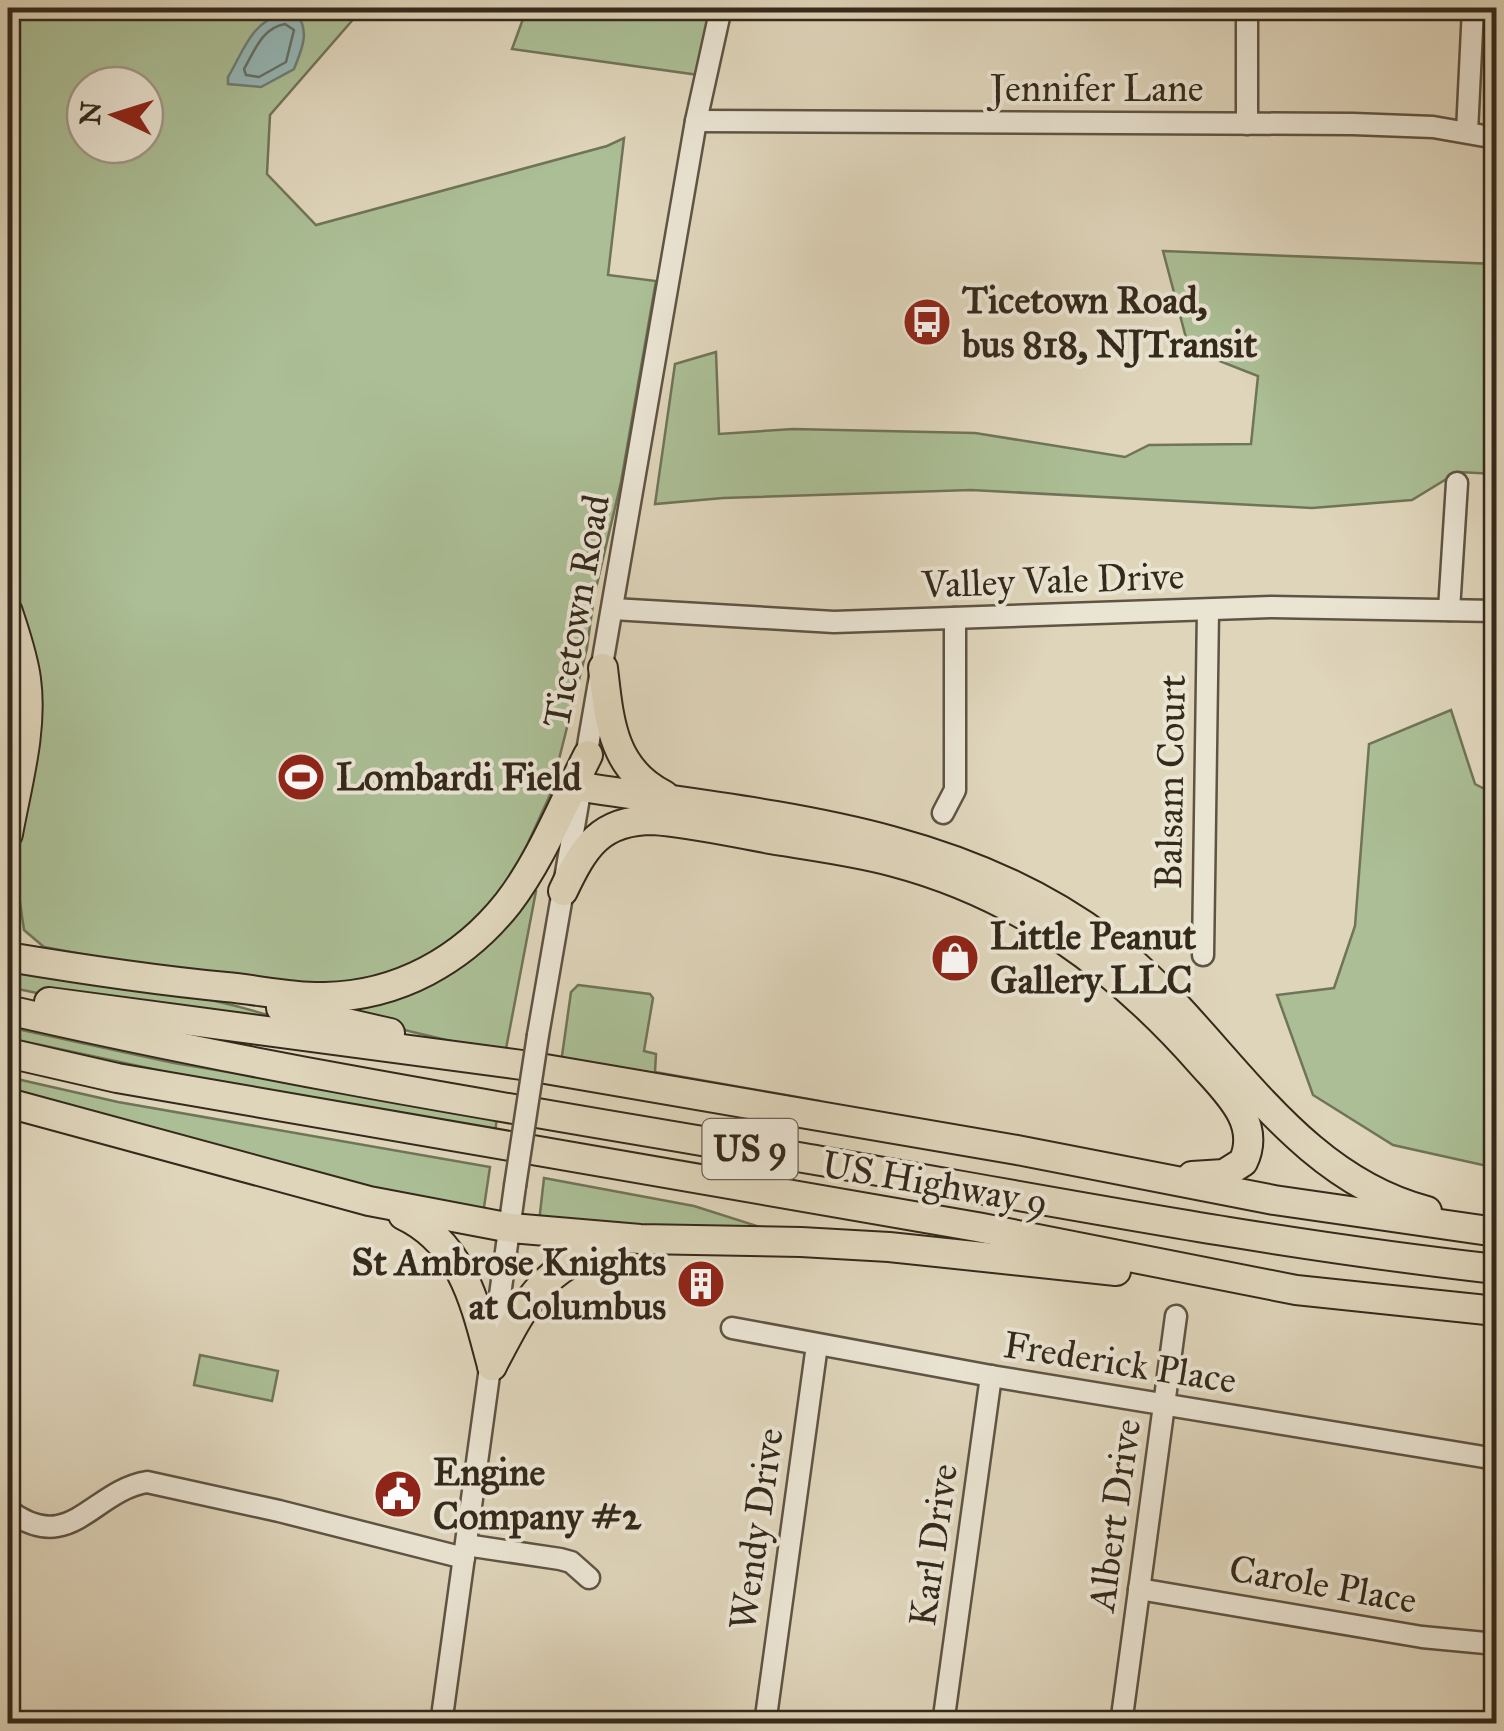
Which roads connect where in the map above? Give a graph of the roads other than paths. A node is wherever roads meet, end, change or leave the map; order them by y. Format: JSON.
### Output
{"nodes":[{"id":1,"x":721,"y":8,"type":"edge"},
{"id":2,"x":1247,"y":8,"type":"edge"},
{"id":3,"x":1473,"y":8,"type":"edge"},
{"id":4,"x":696,"y":121,"type":"junction"},
{"id":5,"x":1248,"y":124,"type":"junction"},
{"id":6,"x":1467,"y":132,"type":"junction"},
{"id":7,"x":1496,"y":138,"type":"edge"},
{"id":8,"x":1456,"y":483,"type":"dead end"},
{"id":9,"x":613,"y":609,"type":"junction"},
{"id":10,"x":1208,"y":610,"type":"junction"},
{"id":11,"x":1449,"y":610,"type":"junction"},
{"id":12,"x":1496,"y":611,"type":"edge"},
{"id":13,"x":8,"y":612,"type":"edge"},
{"id":14,"x":955,"y":618,"type":"junction"},
{"id":15,"x":603,"y":668,"type":"junction"},
{"id":16,"x":588,"y":755,"type":"junction"},
{"id":17,"x":582,"y":787,"type":"junction"},
{"id":18,"x":679,"y":802,"type":"junction"},
{"id":19,"x":943,"y":813,"type":"dead end"},
{"id":20,"x":8,"y":834,"type":"edge"},
{"id":21,"x":563,"y":891,"type":"junction"},
{"id":22,"x":8,"y":936,"type":"edge"},
{"id":23,"x":1203,"y":955,"type":"dead end"},
{"id":24,"x":8,"y":957,"type":"edge"},
{"id":25,"x":44,"y":963,"type":"junction"},
{"id":26,"x":177,"y":983,"type":"junction"},
{"id":27,"x":8,"y":996,"type":"edge"},
{"id":28,"x":8,"y":1010,"type":"edge"},
{"id":29,"x":8,"y":1053,"type":"edge"},
{"id":30,"x":522,"y":1065,"type":"junction"},
{"id":31,"x":14,"y":1107,"type":"edge"},
{"id":32,"x":1128,"y":1173,"type":"junction"},
{"id":33,"x":369,"y":1201,"type":"junction"},
{"id":34,"x":512,"y":1228,"type":"junction"},
{"id":35,"x":1496,"y":1229,"type":"edge"},
{"id":36,"x":640,"y":1240,"type":"junction"},
{"id":37,"x":1496,"y":1269,"type":"edge"},
{"id":38,"x":1296,"y":1290,"type":"junction"},
{"id":39,"x":1496,"y":1311,"type":"edge"},
{"id":40,"x":1176,"y":1316,"type":"dead end"},
{"id":41,"x":732,"y":1328,"type":"dead end"},
{"id":42,"x":817,"y":1345,"type":"junction"},
{"id":43,"x":492,"y":1366,"type":"junction"},
{"id":44,"x":991,"y":1376,"type":"junction"},
{"id":45,"x":1165,"y":1404,"type":"junction"},
{"id":46,"x":1496,"y":1459,"type":"edge"},
{"id":47,"x":8,"y":1510,"type":"edge"},
{"id":48,"x":466,"y":1551,"type":"junction"},
{"id":49,"x":589,"y":1578,"type":"dead end"},
{"id":50,"x":1139,"y":1589,"type":"junction"},
{"id":51,"x":1496,"y":1644,"type":"edge"},
{"id":52,"x":441,"y":1724,"type":"edge"},
{"id":53,"x":765,"y":1724,"type":"edge"},
{"id":54,"x":943,"y":1724,"type":"edge"},
{"id":55,"x":1121,"y":1724,"type":"edge"}],
"edges":[{"from":1,"to":4,"type":"street","name":"Ticetown Road"},
{"from":2,"to":5,"type":"street"},
{"from":3,"to":6,"type":"street"},
{"from":4,"to":5,"type":"street","name":"Jennifer Lane"},
{"from":4,"to":9,"type":"street","name":"Ticetown Road"},
{"from":5,"to":6,"type":"street","name":"Jennifer Lane"},
{"from":6,"to":7,"type":"street","name":"Jennifer Lane"},
{"from":8,"to":11,"type":"street"},
{"from":9,"to":14,"type":"street","name":"Valley Vale Drive"},
{"from":9,"to":15,"type":"street","name":"Ticetown Road"},
{"from":10,"to":11,"type":"street","name":"Valley Vale Drive"},
{"from":10,"to":14,"type":"street","name":"Valley Vale Drive"},
{"from":10,"to":23,"type":"street","name":"Balsam Court"},
{"from":11,"to":12,"type":"street","name":"Valley Vale Drive"},
{"from":13,"to":20,"type":"highway"},
{"from":14,"to":19,"type":"street"},
{"from":15,"to":16,"type":"street","name":"Ticetown Road"},
{"from":15,"to":18,"type":"highway"},
{"from":16,"to":17,"type":"street","name":"Ticetown Road"},
{"from":16,"to":26,"type":"highway"},
{"from":17,"to":18,"type":"highway"},
{"from":17,"to":21,"type":"street","name":"Ticetown Road"},
{"from":18,"to":35,"type":"highway"},
{"from":21,"to":32,"type":"highway"},
{"from":21,"to":34,"type":"street","name":"Ticetown Road","bridge":true},
{"from":22,"to":25,"type":"highway"},
{"from":24,"to":25,"type":"highway"},
{"from":25,"to":26,"type":"highway"},
{"from":26,"to":30,"type":"highway"},
{"from":27,"to":30,"type":"highway"},
{"from":28,"to":37,"type":"highway","name":"US Highway 9","number":"US 9"},
{"from":29,"to":38,"type":"highway","name":"US Highway 9","number":"US 9"},
{"from":30,"to":32,"type":"highway"},
{"from":31,"to":33,"type":"highway"},
{"from":32,"to":35,"type":"highway"},
{"from":33,"to":34,"type":"highway"},
{"from":33,"to":43,"type":"highway"},
{"from":34,"to":36,"type":"highway"},
{"from":34,"to":43,"type":"street","name":"Ticetown Road"},
{"from":36,"to":38,"type":"highway"},
{"from":36,"to":43,"type":"highway"},
{"from":38,"to":39,"type":"highway","name":"US Highway 9","number":"US 9"},
{"from":40,"to":45,"type":"street","name":"Albert Drive"},
{"from":41,"to":42,"type":"street","name":"Frederick Place"},
{"from":42,"to":44,"type":"street","name":"Frederick Place"},
{"from":42,"to":53,"type":"street","name":"Wendy Drive"},
{"from":43,"to":48,"type":"street","name":"Ticetown Road"},
{"from":44,"to":45,"type":"street","name":"Frederick Place"},
{"from":44,"to":54,"type":"street","name":"Karl Drive"},
{"from":45,"to":46,"type":"street","name":"Frederick Place"},
{"from":45,"to":50,"type":"street","name":"Albert Drive"},
{"from":47,"to":48,"type":"street"},
{"from":48,"to":49,"type":"street"},
{"from":48,"to":52,"type":"street","name":"Ticetown Road"},
{"from":50,"to":51,"type":"street","name":"Carole Place"},
{"from":50,"to":55,"type":"street","name":"Albert Drive"}]}
